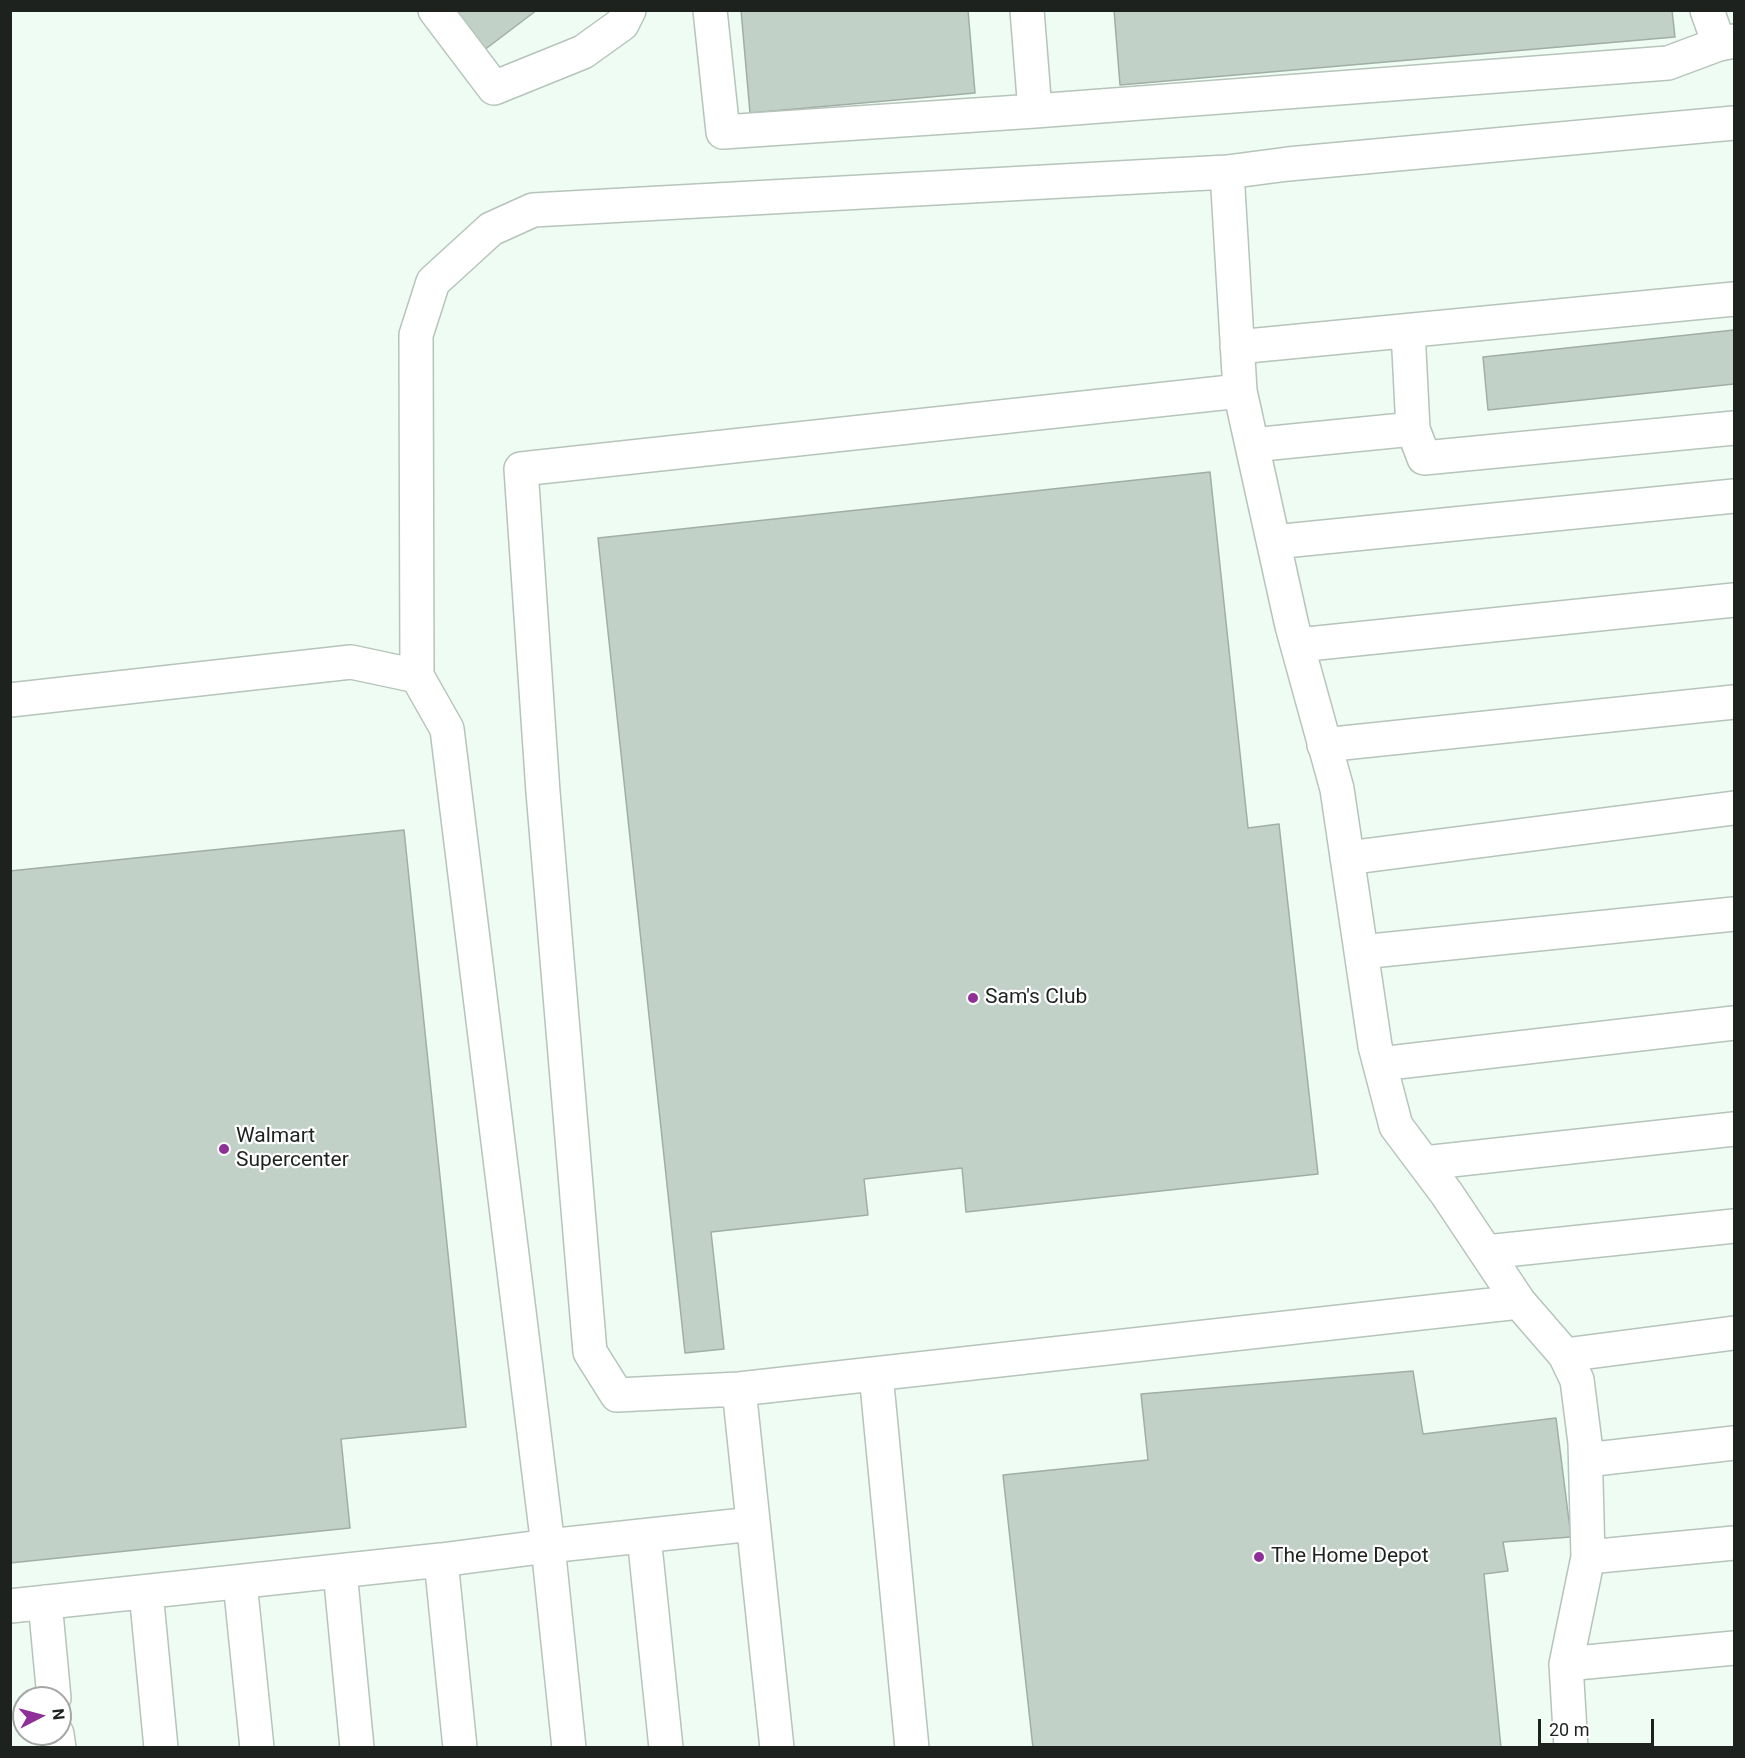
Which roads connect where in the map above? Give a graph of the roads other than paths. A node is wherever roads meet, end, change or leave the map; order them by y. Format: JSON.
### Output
{"nodes":[{"id":1,"x":435,"y":10,"type":"edge"},
{"id":2,"x":629,"y":10,"type":"edge"},
{"id":3,"x":710,"y":10,"type":"edge"},
{"id":4,"x":1027,"y":10,"type":"edge"},
{"id":5,"x":1707,"y":10,"type":"edge"},
{"id":6,"x":1727,"y":42,"type":"edge"},
{"id":7,"x":1035,"y":111,"type":"junction"},
{"id":8,"x":1734,"y":123,"type":"edge"},
{"id":9,"x":1227,"y":172,"type":"junction"},
{"id":10,"x":1734,"y":298,"type":"edge"},
{"id":11,"x":1408,"y":331,"type":"junction"},
{"id":12,"x":1237,"y":347,"type":"junction"},
{"id":13,"x":1240,"y":391,"type":"junction"},
{"id":14,"x":1734,"y":428,"type":"edge"},
{"id":15,"x":1413,"y":429,"type":"junction"},
{"id":16,"x":1252,"y":445,"type":"junction"},
{"id":17,"x":1734,"y":496,"type":"edge"},
{"id":18,"x":1274,"y":542,"type":"junction"},
{"id":19,"x":1734,"y":600,"type":"edge"},
{"id":20,"x":1298,"y":645,"type":"junction"},
{"id":21,"x":417,"y":676,"type":"junction"},
{"id":22,"x":10,"y":700,"type":"edge"},
{"id":23,"x":1734,"y":702,"type":"edge"},
{"id":24,"x":1324,"y":745,"type":"junction"},
{"id":25,"x":1734,"y":808,"type":"edge"},
{"id":26,"x":1347,"y":858,"type":"junction"},
{"id":27,"x":1734,"y":914,"type":"edge"},
{"id":28,"x":1361,"y":952,"type":"junction"},
{"id":29,"x":1734,"y":1023,"type":"edge"},
{"id":30,"x":1380,"y":1064,"type":"junction"},
{"id":31,"x":1734,"y":1129,"type":"edge"},
{"id":32,"x":1424,"y":1163,"type":"junction"},
{"id":33,"x":1734,"y":1226,"type":"edge"},
{"id":34,"x":1486,"y":1252,"type":"junction"},
{"id":35,"x":1519,"y":1302,"type":"junction"},
{"id":36,"x":1734,"y":1333,"type":"edge"},
{"id":37,"x":1565,"y":1355,"type":"junction"},
{"id":38,"x":876,"y":1374,"type":"junction"},
{"id":39,"x":739,"y":1389,"type":"junction"},
{"id":40,"x":1734,"y":1443,"type":"edge"},
{"id":41,"x":1586,"y":1460,"type":"junction"},
{"id":42,"x":753,"y":1524,"type":"junction"},
{"id":43,"x":644,"y":1536,"type":"junction"},
{"id":44,"x":1734,"y":1543,"type":"edge"},
{"id":45,"x":548,"y":1546,"type":"junction"},
{"id":46,"x":1588,"y":1557,"type":"junction"},
{"id":47,"x":441,"y":1560,"type":"junction"},
{"id":48,"x":340,"y":1571,"type":"junction"},
{"id":49,"x":240,"y":1582,"type":"junction"},
{"id":50,"x":146,"y":1592,"type":"junction"},
{"id":51,"x":45,"y":1602,"type":"junction"},
{"id":52,"x":10,"y":1606,"type":"edge"},
{"id":53,"x":1734,"y":1648,"type":"edge"},
{"id":54,"x":1566,"y":1664,"type":"junction"},
{"id":55,"x":53,"y":1686,"type":"edge"},
{"id":56,"x":161,"y":1748,"type":"edge"},
{"id":57,"x":257,"y":1748,"type":"edge"},
{"id":58,"x":357,"y":1748,"type":"edge"},
{"id":59,"x":460,"y":1748,"type":"edge"},
{"id":60,"x":569,"y":1748,"type":"edge"},
{"id":61,"x":666,"y":1748,"type":"edge"},
{"id":62,"x":777,"y":1748,"type":"edge"},
{"id":63,"x":912,"y":1748,"type":"edge"},
{"id":64,"x":1571,"y":1748,"type":"edge"}],
"edges":[{"from":1,"to":2,"type":"lane"},
{"from":3,"to":7,"type":"lane"},
{"from":4,"to":7,"type":"lane"},
{"from":5,"to":6,"type":"lane"},
{"from":6,"to":7,"type":"lane"},
{"from":8,"to":9,"type":"lane"},
{"from":9,"to":12,"type":"lane"},
{"from":9,"to":21,"type":"lane"},
{"from":10,"to":11,"type":"lane"},
{"from":11,"to":12,"type":"lane"},
{"from":11,"to":15,"type":"lane"},
{"from":12,"to":13,"type":"lane"},
{"from":13,"to":16,"type":"lane"},
{"from":13,"to":39,"type":"lane"},
{"from":14,"to":15,"type":"lane"},
{"from":15,"to":16,"type":"lane"},
{"from":16,"to":18,"type":"lane"},
{"from":17,"to":18,"type":"lane"},
{"from":18,"to":20,"type":"lane"},
{"from":19,"to":20,"type":"lane"},
{"from":20,"to":24,"type":"lane"},
{"from":21,"to":22,"type":"lane"},
{"from":21,"to":45,"type":"lane"},
{"from":23,"to":24,"type":"lane"},
{"from":24,"to":26,"type":"lane"},
{"from":25,"to":26,"type":"lane"},
{"from":26,"to":28,"type":"lane"},
{"from":27,"to":28,"type":"lane"},
{"from":28,"to":30,"type":"lane"},
{"from":29,"to":30,"type":"lane"},
{"from":30,"to":32,"type":"lane"},
{"from":31,"to":32,"type":"lane"},
{"from":32,"to":34,"type":"lane"},
{"from":33,"to":34,"type":"lane"},
{"from":34,"to":35,"type":"lane"},
{"from":35,"to":37,"type":"lane"},
{"from":35,"to":38,"type":"lane"},
{"from":36,"to":37,"type":"lane"},
{"from":37,"to":41,"type":"lane"},
{"from":38,"to":39,"type":"lane"},
{"from":38,"to":63,"type":"lane"},
{"from":39,"to":42,"type":"lane"},
{"from":40,"to":41,"type":"lane"},
{"from":41,"to":46,"type":"lane"},
{"from":42,"to":43,"type":"lane"},
{"from":42,"to":62,"type":"lane"},
{"from":43,"to":45,"type":"lane"},
{"from":43,"to":61,"type":"lane"},
{"from":44,"to":46,"type":"lane"},
{"from":45,"to":47,"type":"lane"},
{"from":45,"to":60,"type":"lane"},
{"from":46,"to":54,"type":"lane"},
{"from":47,"to":48,"type":"lane"},
{"from":47,"to":59,"type":"lane"},
{"from":48,"to":49,"type":"lane"},
{"from":48,"to":58,"type":"lane"},
{"from":49,"to":50,"type":"lane"},
{"from":49,"to":57,"type":"lane"},
{"from":50,"to":51,"type":"lane"},
{"from":50,"to":56,"type":"lane"},
{"from":51,"to":52,"type":"lane"},
{"from":51,"to":55,"type":"lane"},
{"from":53,"to":54,"type":"lane"},
{"from":54,"to":64,"type":"lane"}]}
